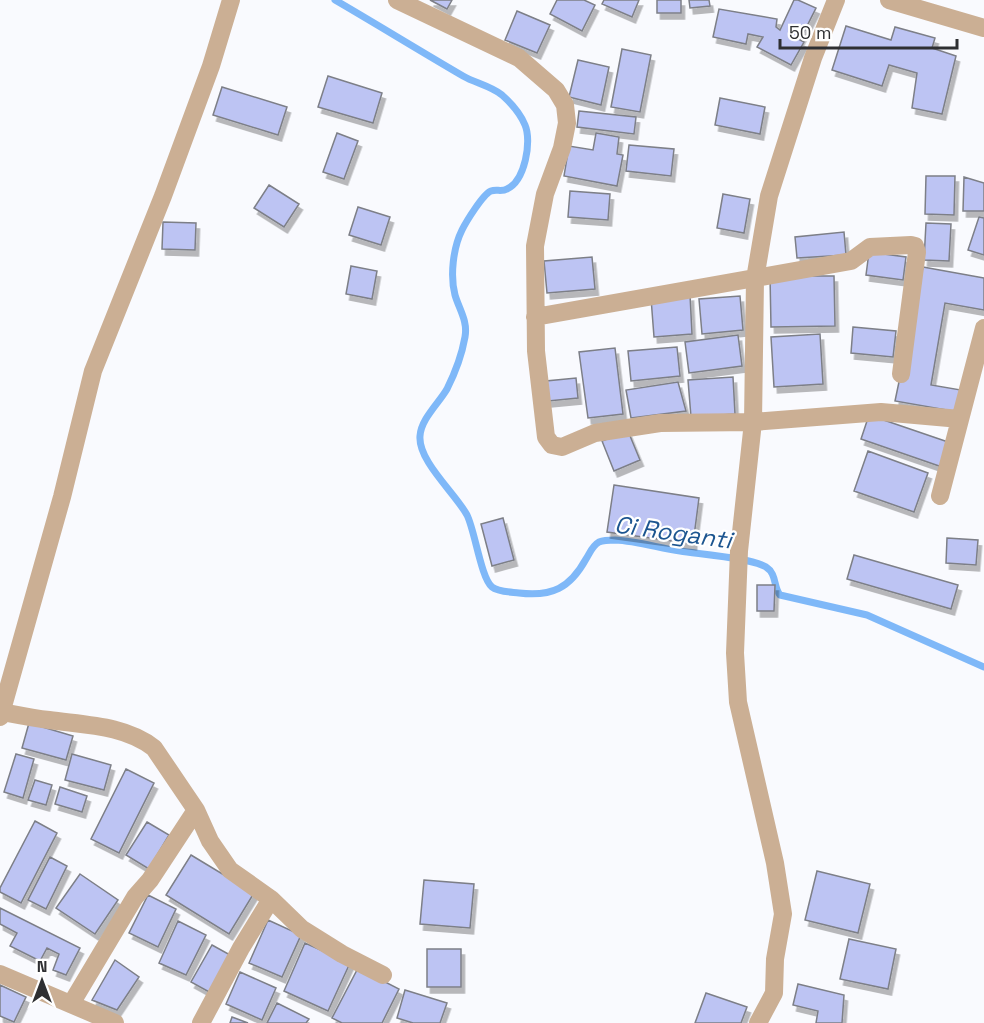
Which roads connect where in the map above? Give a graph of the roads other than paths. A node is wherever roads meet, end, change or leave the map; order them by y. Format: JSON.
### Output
{"nodes":[{"id":1,"x":231,"y":0,"type":"edge"},
{"id":2,"x":397,"y":0,"type":"edge"},
{"id":3,"x":837,"y":0,"type":"edge"},
{"id":4,"x":889,"y":0,"type":"edge"},
{"id":5,"x":984,"y":28,"type":"edge"},
{"id":6,"x":755,"y":279,"type":"junction"},
{"id":7,"x":535,"y":318,"type":"junction"},
{"id":8,"x":984,"y":328,"type":"edge"},
{"id":9,"x":901,"y":374,"type":"dead end"},
{"id":10,"x":960,"y":419,"type":"junction"},
{"id":11,"x":753,"y":422,"type":"junction"},
{"id":12,"x":940,"y":496,"type":"dead end"},
{"id":13,"x":1,"y":715,"type":"edge"},
{"id":14,"x":196,"y":810,"type":"junction"},
{"id":15,"x":271,"y":899,"type":"junction"},
{"id":16,"x":0,"y":974,"type":"edge"},
{"id":17,"x":383,"y":975,"type":"dead end"},
{"id":18,"x":71,"y":1004,"type":"junction"},
{"id":19,"x":115,"y":1023,"type":"edge"},
{"id":20,"x":201,"y":1023,"type":"edge"},
{"id":21,"x":758,"y":1023,"type":"edge"}],
"edges":[{"from":1,"to":13,"type":"street"},
{"from":2,"to":7,"type":"street"},
{"from":3,"to":6,"type":"street"},
{"from":4,"to":5,"type":"street"},
{"from":6,"to":7,"type":"street"},
{"from":6,"to":9,"type":"street"},
{"from":6,"to":11,"type":"street"},
{"from":7,"to":11,"type":"street"},
{"from":8,"to":10,"type":"street"},
{"from":10,"to":11,"type":"street"},
{"from":10,"to":12,"type":"street"},
{"from":11,"to":21,"type":"street"},
{"from":13,"to":14,"type":"street"},
{"from":14,"to":15,"type":"street"},
{"from":14,"to":18,"type":"street"},
{"from":15,"to":17,"type":"street"},
{"from":15,"to":20,"type":"street"},
{"from":16,"to":18,"type":"street"},
{"from":18,"to":19,"type":"street"}]}
